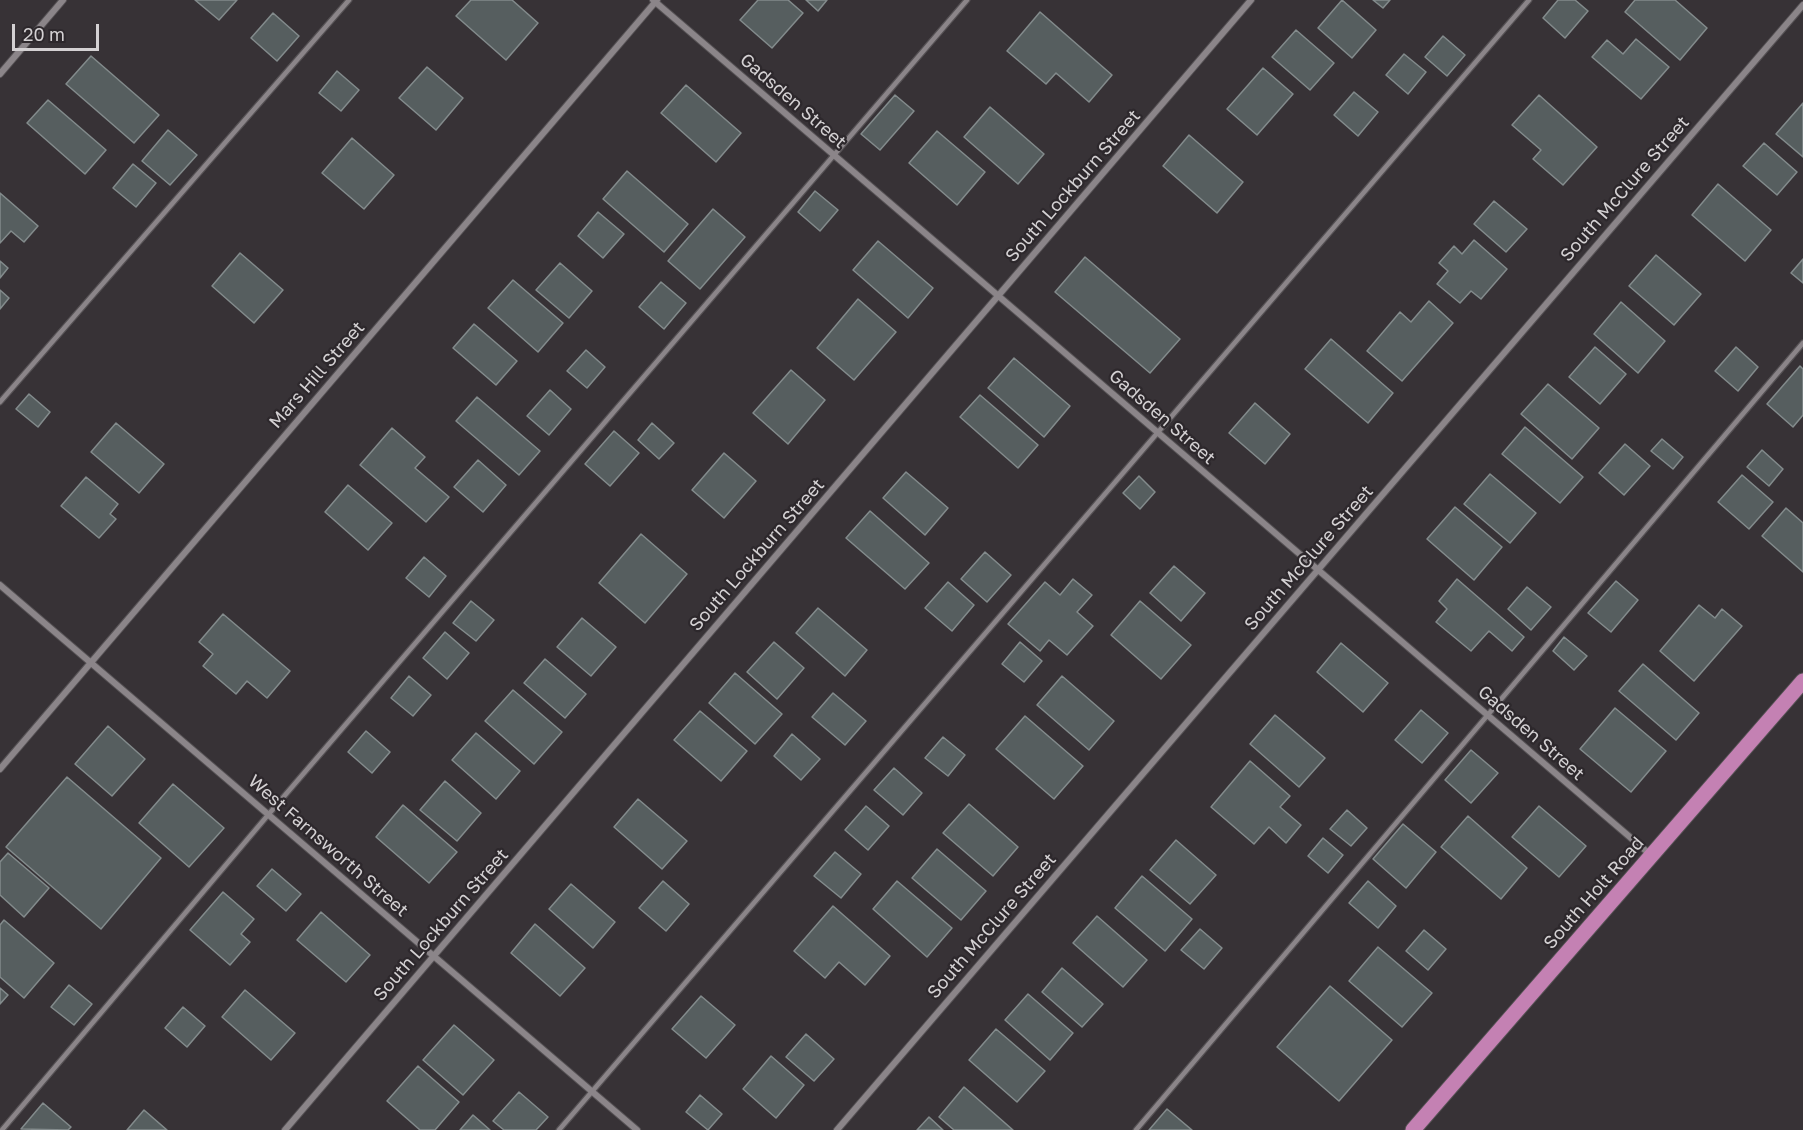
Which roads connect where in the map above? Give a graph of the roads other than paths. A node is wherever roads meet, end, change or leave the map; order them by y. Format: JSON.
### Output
{"nodes":[{"id":1,"x":63,"y":0,"type":"edge"},
{"id":2,"x":349,"y":0,"type":"edge"},
{"id":3,"x":967,"y":0,"type":"edge"},
{"id":4,"x":1251,"y":0,"type":"edge"},
{"id":5,"x":1529,"y":0,"type":"edge"},
{"id":6,"x":655,"y":1,"type":"edge"},
{"id":7,"x":1803,"y":5,"type":"edge"},
{"id":8,"x":0,"y":74,"type":"edge"},
{"id":9,"x":833,"y":155,"type":"junction"},
{"id":10,"x":998,"y":296,"type":"junction"},
{"id":11,"x":1803,"y":343,"type":"edge"},
{"id":12,"x":0,"y":402,"type":"edge"},
{"id":13,"x":1157,"y":433,"type":"junction"},
{"id":14,"x":1318,"y":570,"type":"junction"},
{"id":15,"x":0,"y":585,"type":"edge"},
{"id":16,"x":91,"y":663,"type":"junction"},
{"id":17,"x":1803,"y":681,"type":"edge"},
{"id":18,"x":1487,"y":716,"type":"junction"},
{"id":19,"x":0,"y":769,"type":"edge"},
{"id":20,"x":268,"y":814,"type":"junction"},
{"id":21,"x":1652,"y":856,"type":"junction"},
{"id":22,"x":433,"y":957,"type":"junction"},
{"id":23,"x":592,"y":1092,"type":"junction"},
{"id":24,"x":2,"y":1130,"type":"edge"},
{"id":25,"x":285,"y":1130,"type":"edge"},
{"id":26,"x":559,"y":1130,"type":"edge"},
{"id":27,"x":637,"y":1130,"type":"edge"},
{"id":28,"x":837,"y":1130,"type":"edge"},
{"id":29,"x":1136,"y":1130,"type":"edge"},
{"id":30,"x":1413,"y":1130,"type":"edge"}],
"edges":[{"from":1,"to":8,"type":"street"},
{"from":2,"to":12,"type":"lane"},
{"from":3,"to":9,"type":"lane"},
{"from":4,"to":10,"type":"street","name":"South Lockburn Street"},
{"from":5,"to":13,"type":"lane"},
{"from":6,"to":9,"type":"street","name":"Gadsden Street"},
{"from":6,"to":16,"type":"street","name":"Mars Hill Street"},
{"from":7,"to":14,"type":"street","name":"South McClure Street"},
{"from":9,"to":10,"type":"street","name":"Gadsden Street"},
{"from":9,"to":20,"type":"lane"},
{"from":10,"to":13,"type":"street","name":"Gadsden Street"},
{"from":10,"to":22,"type":"street","name":"South Lockburn Street"},
{"from":11,"to":18,"type":"lane"},
{"from":13,"to":14,"type":"street","name":"Gadsden Street"},
{"from":13,"to":23,"type":"lane"},
{"from":14,"to":18,"type":"street","name":"Gadsden Street"},
{"from":14,"to":28,"type":"street","name":"South McClure Street"},
{"from":15,"to":16,"type":"street","name":"West Farnsworth Street"},
{"from":16,"to":19,"type":"street","name":"Mars Hill Street"},
{"from":16,"to":20,"type":"street","name":"West Farnsworth Street"},
{"from":17,"to":21,"type":"main road","name":"South Holt Road"},
{"from":18,"to":21,"type":"street","name":"Gadsden Street"},
{"from":18,"to":29,"type":"lane"},
{"from":20,"to":22,"type":"street","name":"West Farnsworth Street"},
{"from":20,"to":24,"type":"lane"},
{"from":21,"to":30,"type":"main road","name":"South Holt Road"},
{"from":22,"to":23,"type":"street","name":"West Farnsworth Street"},
{"from":22,"to":25,"type":"street","name":"South Lockburn Street"},
{"from":23,"to":26,"type":"lane"},
{"from":23,"to":27,"type":"street","name":"West Farnsworth Street"}]}
